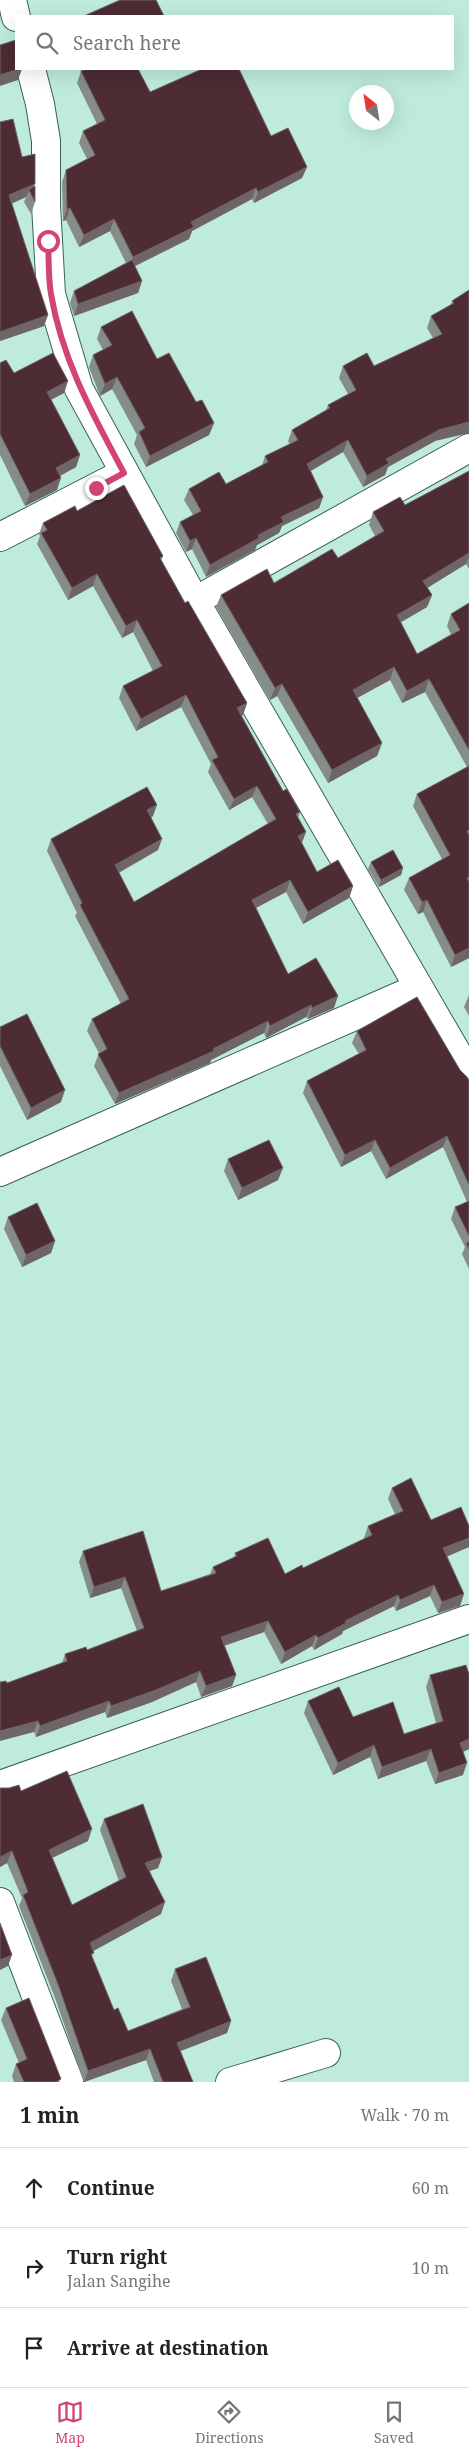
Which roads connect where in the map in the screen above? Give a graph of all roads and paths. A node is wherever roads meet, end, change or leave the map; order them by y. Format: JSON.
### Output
{"nodes":[{"id":1,"x":12,"y":0,"type":"edge"},
{"id":2,"x":16,"y":15,"type":"edge"},
{"id":3,"x":31,"y":70,"type":"edge"},
{"id":4,"x":469,"y":448,"type":"edge"},
{"id":5,"x":124,"y":473,"type":"junction"},
{"id":6,"x":0,"y":537,"type":"edge"},
{"id":7,"x":195,"y":601,"type":"junction"},
{"id":8,"x":418,"y":988,"type":"junction"},
{"id":9,"x":469,"y":1074,"type":"edge"},
{"id":10,"x":0,"y":1172,"type":"edge"},
{"id":11,"x":469,"y":1619,"type":"edge"},
{"id":12,"x":0,"y":1785,"type":"edge"},
{"id":13,"x":0,"y":1902,"type":"edge"},
{"id":14,"x":326,"y":2053,"type":"dead end"},
{"id":15,"x":69,"y":2082,"type":"edge"},
{"id":16,"x":230,"y":2082,"type":"edge"}],
"edges":[{"from":1,"to":2,"type":"street"},
{"from":3,"to":5,"type":"street"},
{"from":4,"to":7,"type":"street"},
{"from":5,"to":6,"type":"street"},
{"from":5,"to":7,"type":"street"},
{"from":7,"to":8,"type":"street"},
{"from":8,"to":9,"type":"street"},
{"from":8,"to":10,"type":"street"},
{"from":11,"to":12,"type":"street"},
{"from":13,"to":15,"type":"street"},
{"from":14,"to":16,"type":"street"}]}
